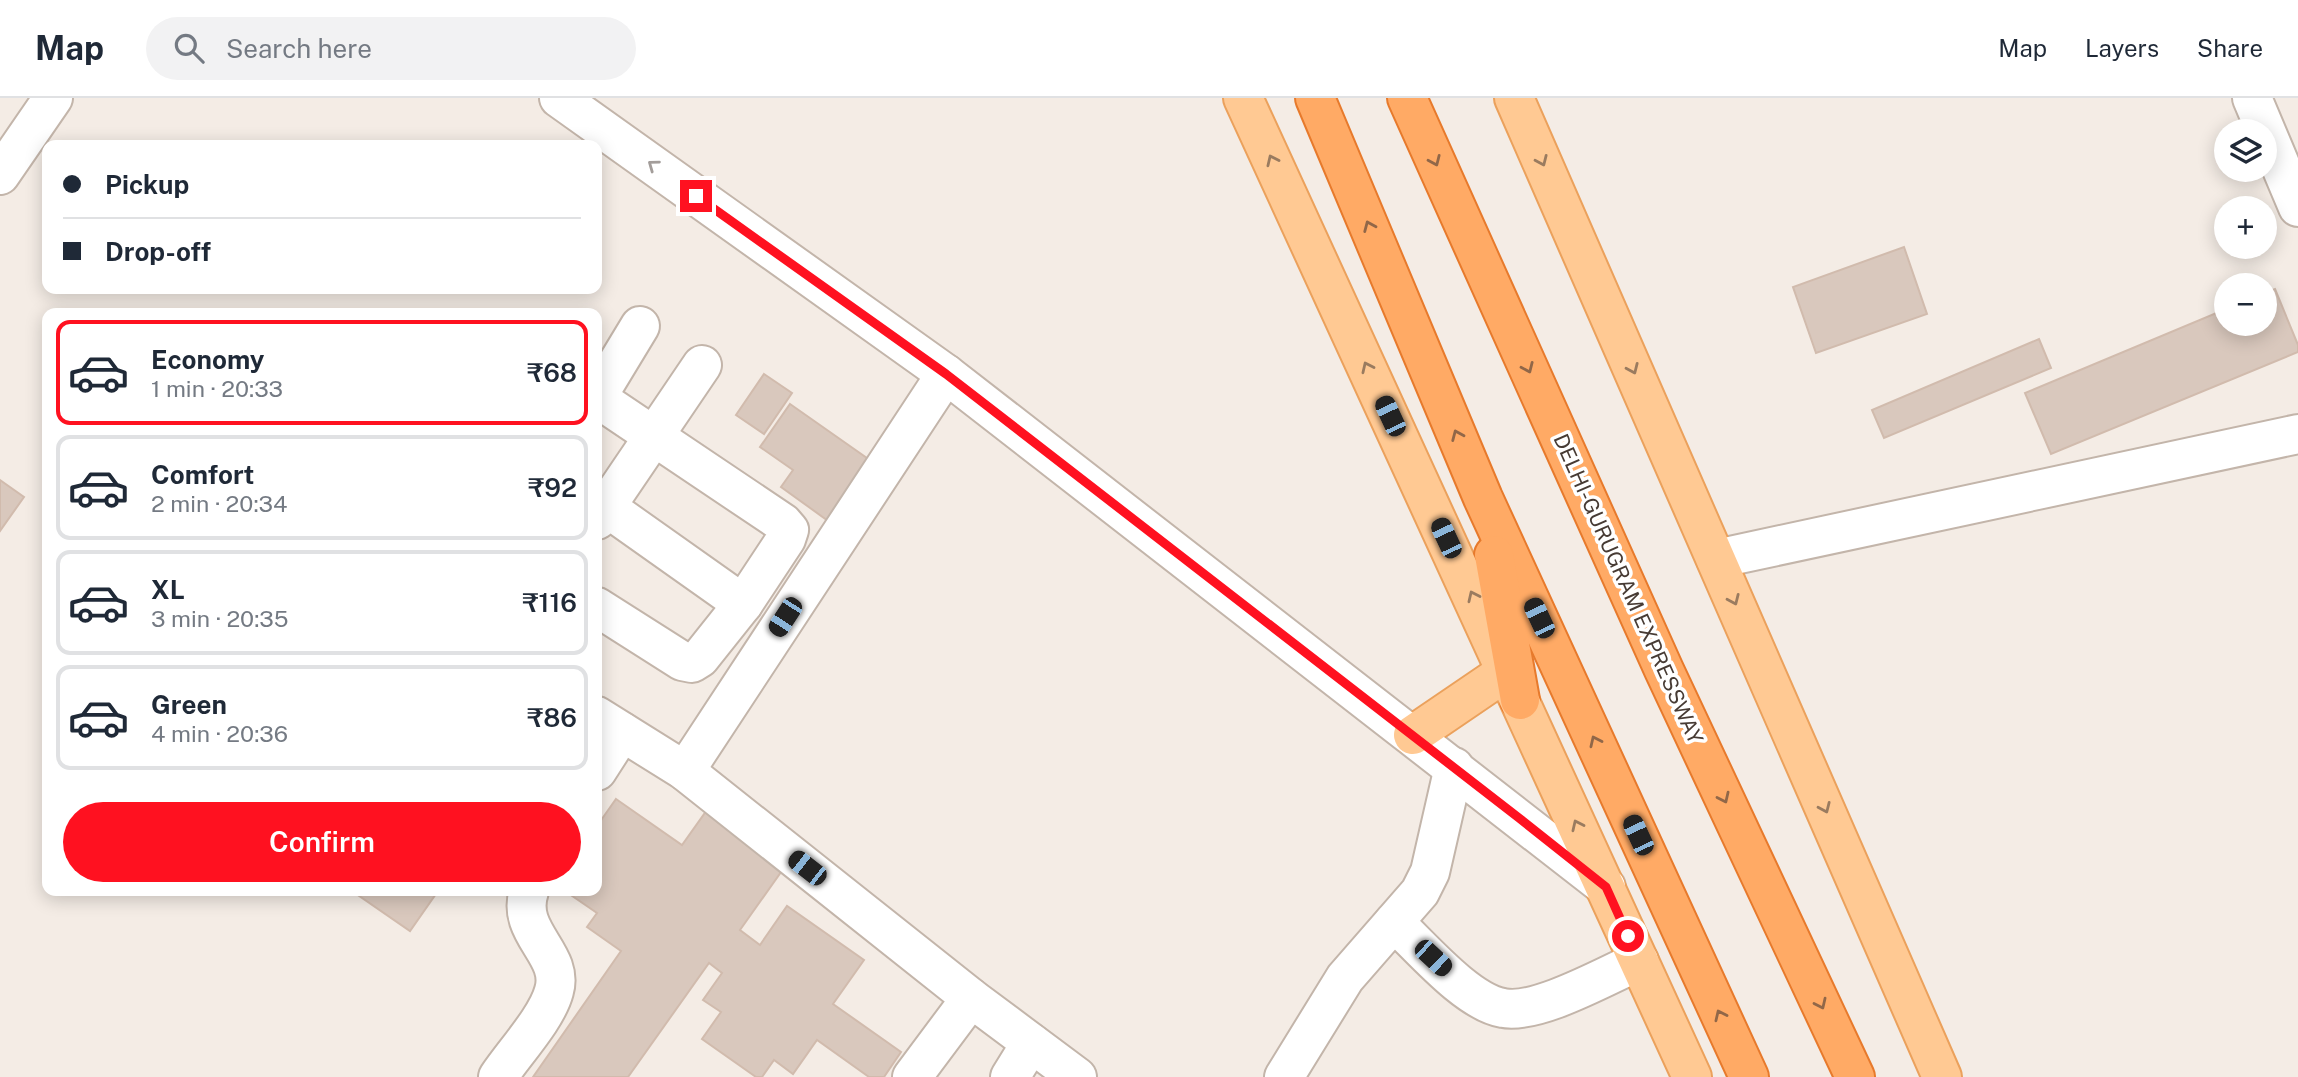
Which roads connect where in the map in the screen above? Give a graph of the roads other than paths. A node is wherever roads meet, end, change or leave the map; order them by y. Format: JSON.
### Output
{"nodes":[{"id":1,"x":53,"y":98,"type":"edge"},
{"id":2,"x":559,"y":98,"type":"edge"},
{"id":3,"x":1243,"y":98,"type":"edge"},
{"id":4,"x":1315,"y":98,"type":"edge"},
{"id":5,"x":1407,"y":98,"type":"edge"},
{"id":6,"x":1514,"y":98,"type":"edge"},
{"id":7,"x":2252,"y":98,"type":"edge"},
{"id":8,"x":0,"y":175,"type":"edge"},
{"id":9,"x":2298,"y":207,"type":"edge"},
{"id":10,"x":640,"y":326,"type":"dead end"},
{"id":11,"x":702,"y":365,"type":"dead end"},
{"id":12,"x":946,"y":374,"type":"junction"},
{"id":13,"x":602,"y":390,"type":"edge"},
{"id":14,"x":602,"y":401,"type":"edge"},
{"id":15,"x":2298,"y":434,"type":"edge"},
{"id":16,"x":653,"y":435,"type":"junction"},
{"id":17,"x":1483,"y":498,"type":"junction"},
{"id":18,"x":602,"y":512,"type":"edge"},
{"id":19,"x":602,"y":515,"type":"edge"},
{"id":20,"x":1716,"y":559,"type":"junction"},
{"id":21,"x":744,"y":604,"type":"junction"},
{"id":22,"x":602,"y":610,"type":"edge"},
{"id":23,"x":1514,"y":685,"type":"junction"},
{"id":24,"x":609,"y":724,"type":"edge"},
{"id":25,"x":1413,"y":735,"type":"junction"},
{"id":26,"x":602,"y":751,"type":"edge"},
{"id":27,"x":1454,"y":767,"type":"junction"},
{"id":28,"x":685,"y":771,"type":"junction"},
{"id":29,"x":1606,"y":887,"type":"junction"},
{"id":30,"x":527,"y":896,"type":"edge"},
{"id":31,"x":1394,"y":922,"type":"junction"},
{"id":32,"x":1639,"y":961,"type":"junction"},
{"id":33,"x":971,"y":998,"type":"junction"},
{"id":34,"x":1031,"y":1043,"type":"junction"},
{"id":35,"x":498,"y":1077,"type":"edge"},
{"id":36,"x":912,"y":1077,"type":"edge"},
{"id":37,"x":1010,"y":1077,"type":"edge"},
{"id":38,"x":1077,"y":1077,"type":"edge"},
{"id":39,"x":1284,"y":1077,"type":"edge"},
{"id":40,"x":1692,"y":1077,"type":"edge"},
{"id":41,"x":1749,"y":1077,"type":"edge"},
{"id":42,"x":1855,"y":1077,"type":"edge"},
{"id":43,"x":1942,"y":1077,"type":"edge"}],
"edges":[{"from":1,"to":8,"type":"street"},
{"from":12,"to":2,"type":"street","one_way":true},
{"from":23,"to":3,"type":"main road","one_way":true},
{"from":17,"to":4,"type":"highway","one_way":true},
{"from":5,"to":42,"type":"highway","name":"DELHI-GURUGRAM EXPRESSWAY","one_way":true},
{"from":6,"to":20,"type":"main road","one_way":true},
{"from":7,"to":9,"type":"street"},
{"from":10,"to":13,"type":"street"},
{"from":11,"to":16,"type":"street"},
{"from":12,"to":25,"type":"street"},
{"from":12,"to":28,"type":"street"},
{"from":14,"to":16,"type":"street"},
{"from":15,"to":20,"type":"street"},
{"from":16,"to":18,"type":"street"},
{"from":16,"to":21,"type":"street"},
{"from":17,"to":23,"type":"highway"},
{"from":41,"to":17,"type":"highway","one_way":true},
{"from":19,"to":21,"type":"street"},
{"from":20,"to":43,"type":"main road","one_way":true},
{"from":21,"to":22,"type":"street"},
{"from":23,"to":25,"type":"main road"},
{"from":29,"to":23,"type":"main road","one_way":true},
{"from":24,"to":26,"type":"street"},
{"from":24,"to":28,"type":"street"},
{"from":25,"to":27,"type":"street"},
{"from":27,"to":29,"type":"street"},
{"from":27,"to":31,"type":"street"},
{"from":28,"to":33,"type":"street"},
{"from":29,"to":32,"type":"main road"},
{"from":30,"to":35,"type":"street"},
{"from":31,"to":32,"type":"street"},
{"from":31,"to":39,"type":"street"},
{"from":32,"to":40,"type":"main road"},
{"from":33,"to":34,"type":"street"},
{"from":33,"to":36,"type":"street"},
{"from":34,"to":37,"type":"street"},
{"from":34,"to":38,"type":"street"}]}
